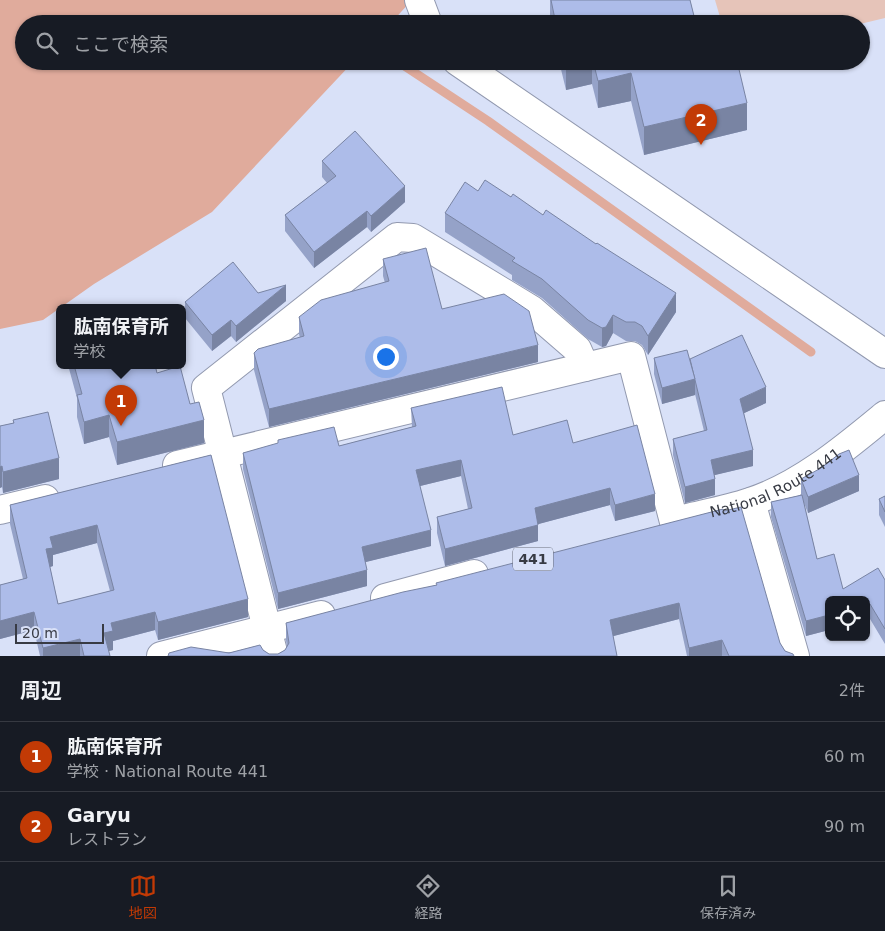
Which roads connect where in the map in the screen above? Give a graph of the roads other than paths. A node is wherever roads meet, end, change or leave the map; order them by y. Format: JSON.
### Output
{"nodes":[{"id":1,"x":470,"y":70,"type":"edge"},
{"id":2,"x":885,"y":354,"type":"edge"},
{"id":3,"x":585,"y":367,"type":"junction"},
{"id":4,"x":885,"y":415,"type":"edge"},
{"id":5,"x":222,"y":454,"type":"junction"},
{"id":6,"x":155,"y":471,"type":"edge"},
{"id":7,"x":68,"y":493,"type":"edge"},
{"id":8,"x":751,"y":502,"type":"junction"},
{"id":9,"x":0,"y":510,"type":"edge"},
{"id":10,"x":494,"y":569,"type":"edge"},
{"id":11,"x":266,"y":629,"type":"junction"},
{"id":12,"x":788,"y":654,"type":"edge"},
{"id":13,"x":160,"y":656,"type":"edge"},
{"id":14,"x":274,"y":656,"type":"edge"}],
"edges":[{"from":1,"to":2,"type":"main road"},
{"from":3,"to":5,"type":"main road"},
{"from":3,"to":5,"type":"main road"},
{"from":3,"to":8,"type":"main road","name":"National Route 441"},
{"from":4,"to":8,"type":"main road","name":"National Route 441"},
{"from":5,"to":6,"type":"main road"},
{"from":5,"to":11,"type":"main road"},
{"from":7,"to":9,"type":"main road"},
{"from":8,"to":12,"type":"main road"},
{"from":10,"to":11,"type":"main road","number":"441"},
{"from":11,"to":13,"type":"main road","number":"441"},
{"from":11,"to":14,"type":"main road"}]}
